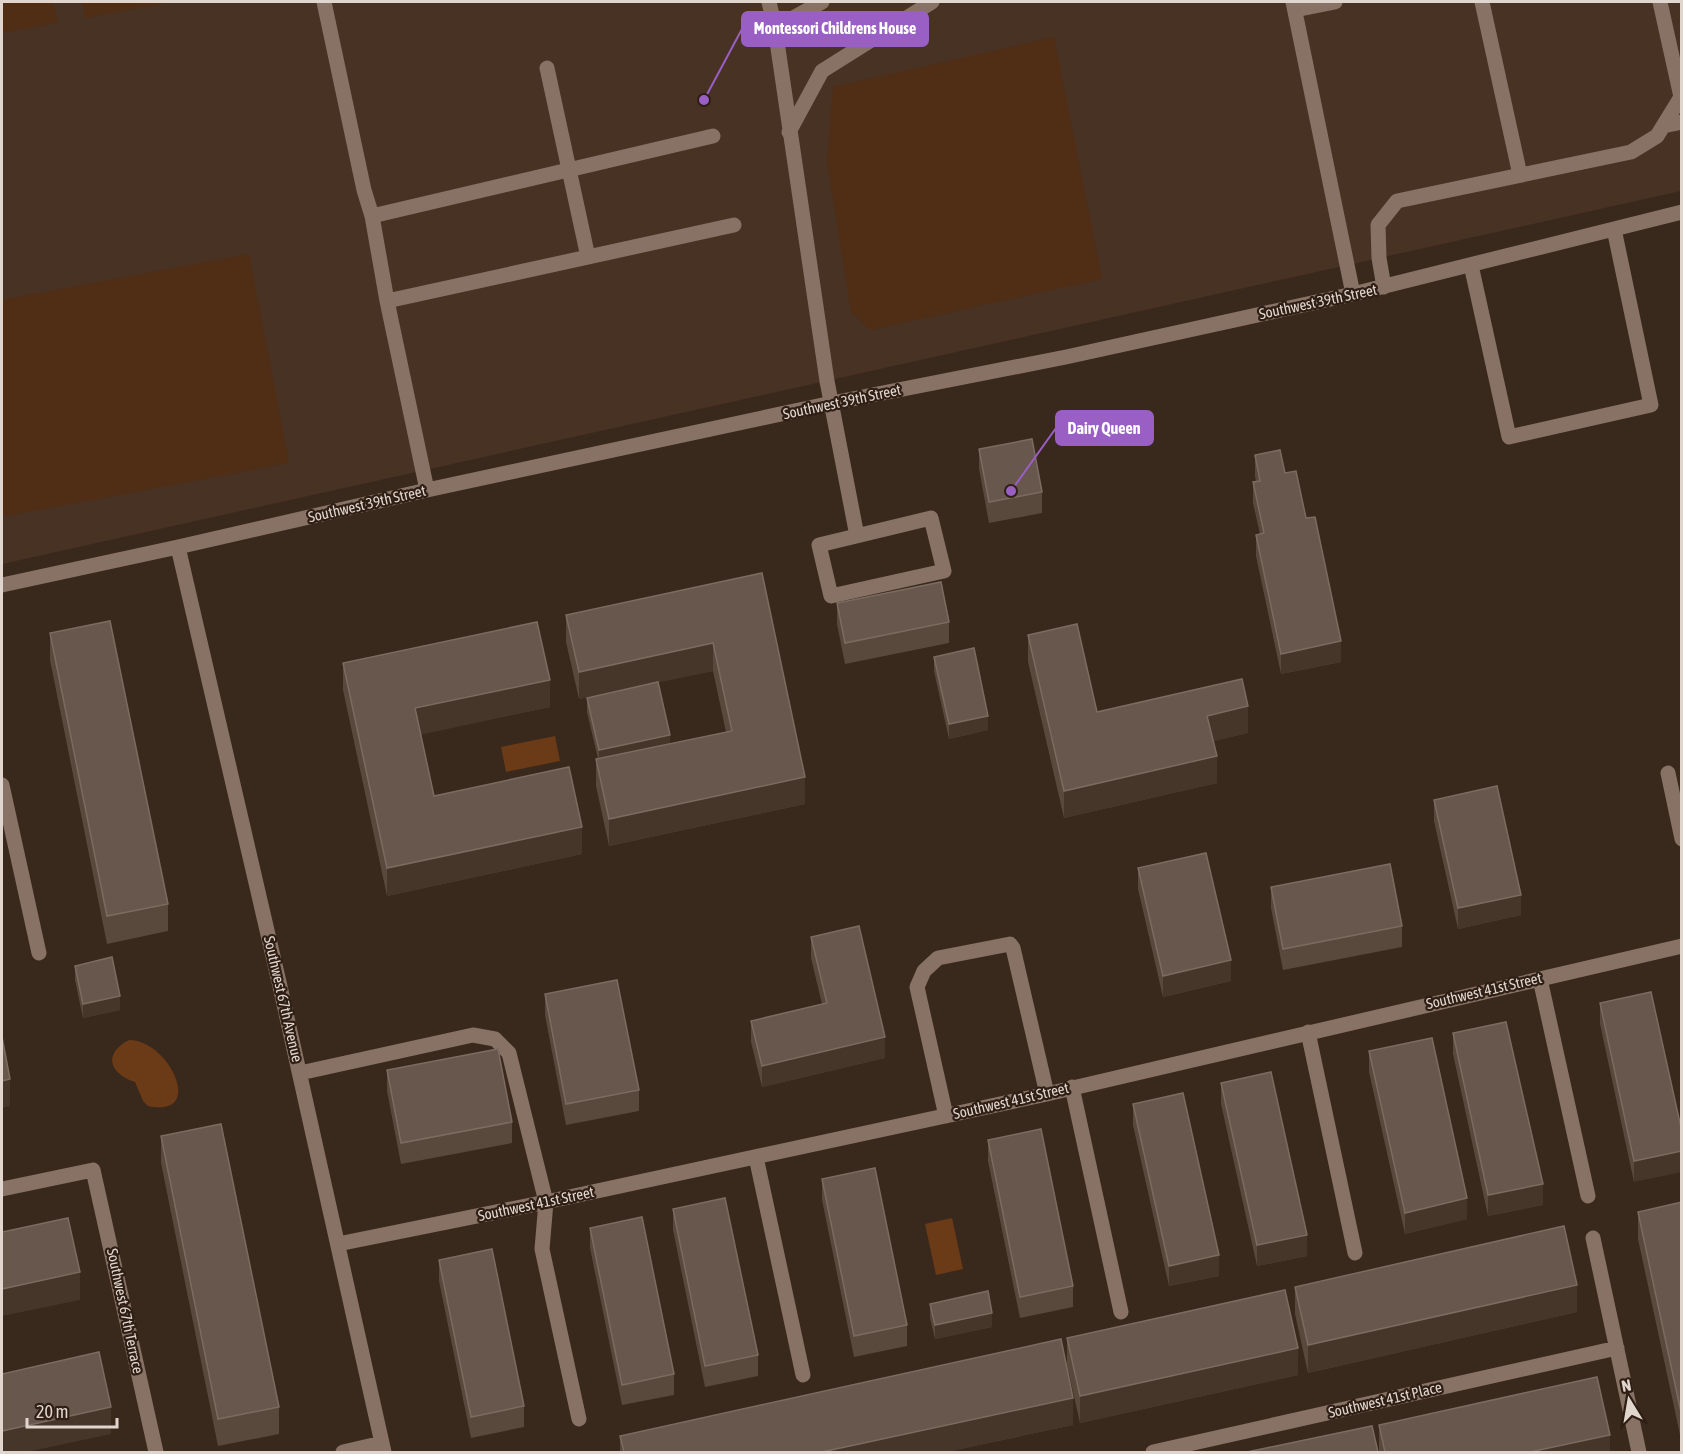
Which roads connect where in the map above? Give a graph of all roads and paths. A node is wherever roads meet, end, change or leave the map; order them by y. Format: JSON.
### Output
{"nodes":[{"id":1,"x":324,"y":2,"type":"edge"},
{"id":2,"x":769,"y":2,"type":"edge"},
{"id":3,"x":822,"y":2,"type":"edge"},
{"id":4,"x":932,"y":2,"type":"edge"},
{"id":5,"x":1335,"y":2,"type":"edge"},
{"id":6,"x":1482,"y":2,"type":"edge"},
{"id":7,"x":1660,"y":2,"type":"edge"},
{"id":8,"x":1294,"y":6,"type":"edge"},
{"id":9,"x":775,"y":28,"type":"junction"},
{"id":10,"x":548,"y":68,"type":"dead end"},
{"id":11,"x":1682,"y":122,"type":"edge"},
{"id":12,"x":1663,"y":126,"type":"junction"},
{"id":13,"x":789,"y":132,"type":"junction"},
{"id":14,"x":713,"y":136,"type":"dead end"},
{"id":15,"x":570,"y":170,"type":"junction"},
{"id":16,"x":1520,"y":175,"type":"junction"},
{"id":17,"x":1682,"y":212,"type":"edge"},
{"id":18,"x":372,"y":216,"type":"junction"},
{"id":19,"x":734,"y":225,"type":"dead end"},
{"id":20,"x":1614,"y":229,"type":"junction"},
{"id":21,"x":588,"y":257,"type":"junction"},
{"id":22,"x":1471,"y":265,"type":"junction"},
{"id":23,"x":1384,"y":287,"type":"junction"},
{"id":24,"x":1353,"y":294,"type":"junction"},
{"id":25,"x":387,"y":302,"type":"junction"},
{"id":26,"x":832,"y":403,"type":"junction"},
{"id":27,"x":427,"y":490,"type":"junction"},
{"id":28,"x":857,"y":536,"type":"junction"},
{"id":29,"x":178,"y":547,"type":"junction"},
{"id":30,"x":2,"y":585,"type":"edge"},
{"id":31,"x":1668,"y":773,"type":"dead end"},
{"id":32,"x":2,"y":785,"type":"edge"},
{"id":33,"x":1682,"y":839,"type":"edge"},
{"id":34,"x":1682,"y":946,"type":"edge"},
{"id":35,"x":39,"y":953,"type":"dead end"},
{"id":36,"x":1540,"y":979,"type":"junction"},
{"id":37,"x":1308,"y":1032,"type":"junction"},
{"id":38,"x":300,"y":1073,"type":"junction"},
{"id":39,"x":1072,"y":1088,"type":"junction"},
{"id":40,"x":1047,"y":1094,"type":"junction"},
{"id":41,"x":946,"y":1116,"type":"junction"},
{"id":42,"x":756,"y":1157,"type":"junction"},
{"id":43,"x":2,"y":1189,"type":"edge"},
{"id":44,"x":1588,"y":1196,"type":"dead end"},
{"id":45,"x":546,"y":1202,"type":"junction"},
{"id":46,"x":1593,"y":1238,"type":"dead end"},
{"id":47,"x":338,"y":1244,"type":"junction"},
{"id":48,"x":1355,"y":1253,"type":"dead end"},
{"id":49,"x":1121,"y":1312,"type":"dead end"},
{"id":50,"x":1617,"y":1348,"type":"junction"},
{"id":51,"x":803,"y":1375,"type":"dead end"},
{"id":52,"x":579,"y":1419,"type":"dead end"},
{"id":53,"x":383,"y":1448,"type":"edge"},
{"id":54,"x":156,"y":1452,"type":"edge"},
{"id":55,"x":343,"y":1452,"type":"edge"},
{"id":56,"x":1153,"y":1452,"type":"edge"},
{"id":57,"x":1640,"y":1452,"type":"edge"}],
"edges":[{"from":1,"to":18,"type":"street"},
{"from":2,"to":9,"type":"street"},
{"from":3,"to":9,"type":"street"},
{"from":4,"to":13,"type":"street"},
{"from":5,"to":8,"type":"street"},
{"from":6,"to":16,"type":"street"},
{"from":7,"to":12,"type":"street"},
{"from":8,"to":24,"type":"street"},
{"from":9,"to":13,"type":"street"},
{"from":10,"to":15,"type":"street"},
{"from":11,"to":12,"type":"street"},
{"from":12,"to":16,"type":"street"},
{"from":13,"to":26,"type":"street"},
{"from":14,"to":15,"type":"street"},
{"from":15,"to":18,"type":"street"},
{"from":15,"to":21,"type":"street"},
{"from":16,"to":23,"type":"street"},
{"from":17,"to":20,"type":"street","name":"Southwest 39th Street"},
{"from":18,"to":25,"type":"street"},
{"from":19,"to":21,"type":"street"},
{"from":20,"to":22,"type":"street","name":"Southwest 39th Street"},
{"from":20,"to":22,"type":"street"},
{"from":21,"to":25,"type":"street"},
{"from":22,"to":23,"type":"street","name":"Southwest 39th Street"},
{"from":23,"to":24,"type":"street","name":"Southwest 39th Street"},
{"from":24,"to":26,"type":"street","name":"Southwest 39th Street"},
{"from":25,"to":27,"type":"street"},
{"from":26,"to":27,"type":"street","name":"Southwest 39th Street"},
{"from":26,"to":28,"type":"street"},
{"from":27,"to":29,"type":"street","name":"Southwest 39th Street"},
{"from":28,"to":28,"type":"street"},
{"from":29,"to":30,"type":"street","name":"Southwest 39th Street"},
{"from":29,"to":38,"type":"street","name":"Southwest 67th Avenue"},
{"from":31,"to":33,"type":"street"},
{"from":32,"to":35,"type":"street"},
{"from":34,"to":36,"type":"street","name":"Southwest 41st Street"},
{"from":36,"to":37,"type":"street","name":"Southwest 41st Street"},
{"from":36,"to":44,"type":"street"},
{"from":37,"to":39,"type":"street","name":"Southwest 41st Street"},
{"from":37,"to":48,"type":"street"},
{"from":38,"to":45,"type":"street"},
{"from":38,"to":47,"type":"street","name":"Southwest 67th Avenue"},
{"from":39,"to":40,"type":"street","name":"Southwest 41st Street"},
{"from":39,"to":49,"type":"street"},
{"from":40,"to":41,"type":"street","name":"Southwest 41st Street"},
{"from":40,"to":41,"type":"street"},
{"from":41,"to":42,"type":"street","name":"Southwest 41st Street"},
{"from":42,"to":45,"type":"street","name":"Southwest 41st Street"},
{"from":42,"to":51,"type":"street"},
{"from":43,"to":54,"type":"street","name":"Southwest 67th Terrace"},
{"from":45,"to":47,"type":"street","name":"Southwest 41st Street"},
{"from":45,"to":52,"type":"street"},
{"from":46,"to":50,"type":"street"},
{"from":47,"to":53,"type":"street","name":"Southwest 67th Avenue"},
{"from":50,"to":56,"type":"street","name":"Southwest 41st Place"},
{"from":50,"to":57,"type":"street"},
{"from":53,"to":55,"type":"street"}]}
